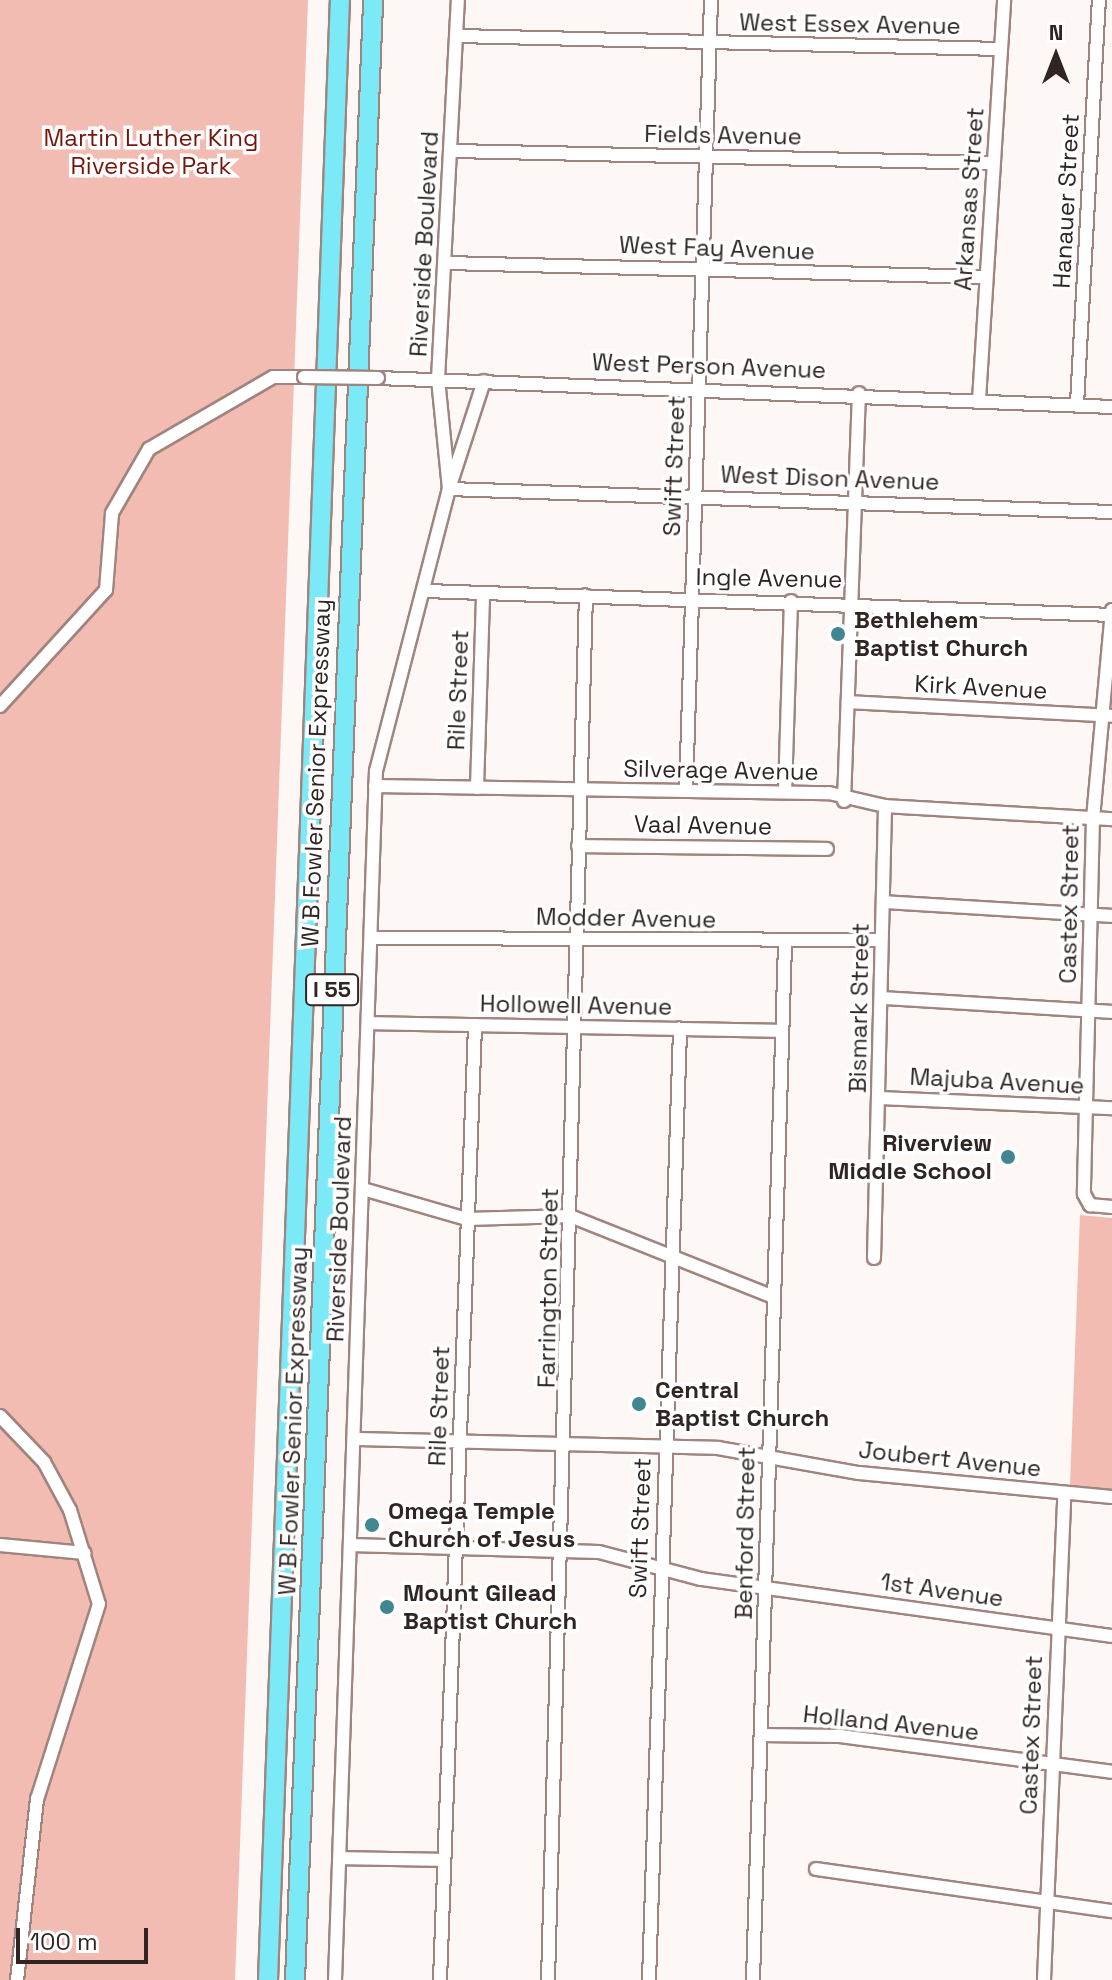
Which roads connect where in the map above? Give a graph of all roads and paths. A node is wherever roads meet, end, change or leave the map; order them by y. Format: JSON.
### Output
{"nodes":[{"id":1,"x":340,"y":0,"type":"edge"},
{"id":2,"x":373,"y":0,"type":"edge"},
{"id":3,"x":458,"y":0,"type":"edge"},
{"id":4,"x":711,"y":0,"type":"edge"},
{"id":5,"x":1004,"y":0,"type":"edge"},
{"id":6,"x":1099,"y":0,"type":"edge"},
{"id":7,"x":457,"y":36,"type":"junction"},
{"id":8,"x":709,"y":43,"type":"junction"},
{"id":9,"x":1001,"y":49,"type":"junction"},
{"id":10,"x":453,"y":151,"type":"junction"},
{"id":11,"x":706,"y":156,"type":"junction"},
{"id":12,"x":993,"y":163,"type":"junction"},
{"id":13,"x":447,"y":263,"type":"junction"},
{"id":14,"x":703,"y":270,"type":"junction"},
{"id":15,"x":986,"y":277,"type":"junction"},
{"id":16,"x":438,"y":379,"type":"junction"},
{"id":17,"x":484,"y":381,"type":"junction"},
{"id":18,"x":699,"y":389,"type":"junction"},
{"id":19,"x":859,"y":393,"type":"junction"},
{"id":20,"x":979,"y":400,"type":"junction"},
{"id":21,"x":1077,"y":404,"type":"junction"},
{"id":22,"x":1112,"y":407,"type":"edge"},
{"id":23,"x":449,"y":489,"type":"junction"},
{"id":24,"x":693,"y":495,"type":"junction"},
{"id":25,"x":855,"y":499,"type":"junction"},
{"id":26,"x":1112,"y":512,"type":"edge"},
{"id":27,"x":426,"y":591,"type":"junction"},
{"id":28,"x":483,"y":594,"type":"junction"},
{"id":29,"x":586,"y":596,"type":"junction"},
{"id":30,"x":691,"y":599,"type":"junction"},
{"id":31,"x":791,"y":601,"type":"junction"},
{"id":32,"x":851,"y":602,"type":"junction"},
{"id":33,"x":1112,"y":613,"type":"edge"},
{"id":34,"x":848,"y":702,"type":"junction"},
{"id":35,"x":0,"y":706,"type":"edge"},
{"id":36,"x":1106,"y":716,"type":"edge"},
{"id":37,"x":375,"y":786,"type":"junction"},
{"id":38,"x":477,"y":788,"type":"junction"},
{"id":39,"x":579,"y":789,"type":"junction"},
{"id":40,"x":686,"y":791,"type":"junction"},
{"id":41,"x":785,"y":792,"type":"junction"},
{"id":42,"x":844,"y":801,"type":"junction"},
{"id":43,"x":885,"y":806,"type":"junction"},
{"id":44,"x":1093,"y":818,"type":"junction"},
{"id":45,"x":1112,"y":819,"type":"edge"},
{"id":46,"x":578,"y":846,"type":"junction"},
{"id":47,"x":827,"y":849,"type":"dead end"},
{"id":48,"x":883,"y":902,"type":"junction"},
{"id":49,"x":1090,"y":915,"type":"junction"},
{"id":50,"x":1112,"y":916,"type":"edge"},
{"id":51,"x":371,"y":938,"type":"junction"},
{"id":52,"x":576,"y":939,"type":"junction"},
{"id":53,"x":881,"y":940,"type":"junction"},
{"id":54,"x":785,"y":943,"type":"junction"},
{"id":55,"x":883,"y":998,"type":"junction"},
{"id":56,"x":1088,"y":1011,"type":"junction"},
{"id":57,"x":1112,"y":1012,"type":"edge"},
{"id":58,"x":369,"y":1023,"type":"junction"},
{"id":59,"x":475,"y":1025,"type":"junction"},
{"id":60,"x":575,"y":1027,"type":"junction"},
{"id":61,"x":680,"y":1029,"type":"junction"},
{"id":62,"x":782,"y":1031,"type":"junction"},
{"id":63,"x":880,"y":1098,"type":"junction"},
{"id":64,"x":1086,"y":1107,"type":"junction"},
{"id":65,"x":1112,"y":1108,"type":"edge"},
{"id":66,"x":363,"y":1189,"type":"junction"},
{"id":67,"x":1112,"y":1207,"type":"edge"},
{"id":68,"x":570,"y":1216,"type":"junction"},
{"id":69,"x":467,"y":1219,"type":"junction"},
{"id":70,"x":671,"y":1256,"type":"junction"},
{"id":71,"x":874,"y":1258,"type":"dead end"},
{"id":72,"x":774,"y":1297,"type":"junction"},
{"id":73,"x":0,"y":1416,"type":"edge"},
{"id":74,"x":354,"y":1439,"type":"junction"},
{"id":75,"x":460,"y":1441,"type":"junction"},
{"id":76,"x":567,"y":1442,"type":"junction"},
{"id":77,"x":664,"y":1445,"type":"junction"},
{"id":78,"x":768,"y":1456,"type":"junction"},
{"id":79,"x":1064,"y":1493,"type":"junction"},
{"id":80,"x":1112,"y":1497,"type":"edge"},
{"id":81,"x":0,"y":1545,"type":"edge"},
{"id":82,"x":350,"y":1545,"type":"junction"},
{"id":83,"x":456,"y":1547,"type":"junction"},
{"id":84,"x":562,"y":1548,"type":"junction"},
{"id":85,"x":85,"y":1553,"type":"junction"},
{"id":86,"x":661,"y":1572,"type":"junction"},
{"id":87,"x":767,"y":1588,"type":"junction"},
{"id":88,"x":1058,"y":1628,"type":"junction"},
{"id":89,"x":1112,"y":1636,"type":"edge"},
{"id":90,"x":761,"y":1735,"type":"junction"},
{"id":91,"x":1052,"y":1763,"type":"junction"},
{"id":92,"x":1112,"y":1772,"type":"edge"},
{"id":93,"x":340,"y":1858,"type":"junction"},
{"id":94,"x":444,"y":1860,"type":"junction"},
{"id":95,"x":816,"y":1869,"type":"dead end"},
{"id":96,"x":1046,"y":1901,"type":"junction"},
{"id":97,"x":1112,"y":1911,"type":"edge"},
{"id":98,"x":17,"y":1980,"type":"edge"},
{"id":99,"x":268,"y":1980,"type":"edge"},
{"id":100,"x":295,"y":1980,"type":"edge"},
{"id":101,"x":335,"y":1980,"type":"edge"},
{"id":102,"x":440,"y":1980,"type":"edge"},
{"id":103,"x":548,"y":1980,"type":"edge"},
{"id":104,"x":649,"y":1980,"type":"edge"},
{"id":105,"x":753,"y":1980,"type":"edge"},
{"id":106,"x":1044,"y":1980,"type":"edge"}],
"edges":[{"from":1,"to":99,"type":"highway","name":"W B Fowler Senior Expressway","number":"I 55"},
{"from":2,"to":100,"type":"highway","name":"W B Fowler Senior Expressway","number":"I 55"},
{"from":3,"to":7,"type":"street","name":"Riverside Boulevard"},
{"from":4,"to":8,"type":"street","name":"Swift Street"},
{"from":5,"to":9,"type":"street","name":"Arkansas Street"},
{"from":6,"to":21,"type":"street","name":"Hanauer Street"},
{"from":7,"to":8,"type":"street","name":"West Essex Avenue"},
{"from":7,"to":10,"type":"street","name":"Riverside Boulevard"},
{"from":8,"to":9,"type":"street","name":"West Essex Avenue"},
{"from":8,"to":11,"type":"street","name":"Swift Street"},
{"from":9,"to":12,"type":"street","name":"Arkansas Street"},
{"from":10,"to":11,"type":"street","name":"Fields Avenue"},
{"from":10,"to":13,"type":"street","name":"Riverside Boulevard"},
{"from":11,"to":12,"type":"street","name":"Fields Avenue"},
{"from":11,"to":14,"type":"street","name":"Swift Street"},
{"from":12,"to":15,"type":"street","name":"Arkansas Street"},
{"from":13,"to":14,"type":"street","name":"West Fay Avenue"},
{"from":13,"to":16,"type":"street","name":"Riverside Boulevard"},
{"from":14,"to":15,"type":"street","name":"West Fay Avenue"},
{"from":14,"to":18,"type":"street","name":"Swift Street"},
{"from":15,"to":20,"type":"street","name":"Arkansas Street"},
{"from":16,"to":17,"type":"street","name":"West Person Avenue"},
{"from":16,"to":23,"type":"street","name":"Riverside Boulevard"},
{"from":16,"to":35,"type":"street","name":"West Person Avenue","bridge":true},
{"from":17,"to":18,"type":"street","name":"West Person Avenue"},
{"from":17,"to":23,"type":"street","name":"Riverside Boulevard"},
{"from":18,"to":19,"type":"street","name":"West Person Avenue"},
{"from":18,"to":24,"type":"street","name":"Swift Street"},
{"from":19,"to":20,"type":"street","name":"West Person Avenue"},
{"from":19,"to":25,"type":"street"},
{"from":20,"to":21,"type":"street","name":"West Person Avenue"},
{"from":21,"to":22,"type":"street","name":"West Person Avenue"},
{"from":23,"to":24,"type":"street","name":"West Dison Avenue"},
{"from":23,"to":27,"type":"street","name":"Riverside Boulevard"},
{"from":24,"to":25,"type":"street","name":"West Dison Avenue"},
{"from":24,"to":30,"type":"street","name":"Swift Street"},
{"from":25,"to":26,"type":"street","name":"West Dison Avenue"},
{"from":25,"to":32,"type":"street"},
{"from":27,"to":28,"type":"street","name":"Ingle Avenue"},
{"from":27,"to":37,"type":"street","name":"Riverside Boulevard"},
{"from":28,"to":29,"type":"street","name":"Ingle Avenue"},
{"from":28,"to":38,"type":"street","name":"Rile Street"},
{"from":29,"to":30,"type":"street","name":"Ingle Avenue"},
{"from":29,"to":39,"type":"street","name":"Farrington Street"},
{"from":30,"to":31,"type":"street","name":"Ingle Avenue"},
{"from":30,"to":40,"type":"street","name":"Swift Street"},
{"from":31,"to":32,"type":"street","name":"Ingle Avenue"},
{"from":31,"to":41,"type":"street"},
{"from":32,"to":33,"type":"street","name":"Ingle Avenue"},
{"from":32,"to":34,"type":"street"},
{"from":33,"to":36,"type":"street","name":"Castex Street"},
{"from":34,"to":36,"type":"street","name":"Kirk Avenue"},
{"from":34,"to":42,"type":"street"},
{"from":36,"to":44,"type":"street","name":"Castex Street"},
{"from":37,"to":38,"type":"street","name":"Silverage Avenue"},
{"from":37,"to":51,"type":"street","name":"Riverside Boulevard"},
{"from":38,"to":39,"type":"street","name":"Silverage Avenue"},
{"from":39,"to":40,"type":"street","name":"Silverage Avenue"},
{"from":39,"to":46,"type":"street","name":"Farrington Street"},
{"from":40,"to":41,"type":"street","name":"Silverage Avenue"},
{"from":41,"to":42,"type":"street","name":"Silverage Avenue"},
{"from":42,"to":43,"type":"street","name":"Silverage Avenue"},
{"from":43,"to":44,"type":"street","name":"Silverage Avenue"},
{"from":43,"to":48,"type":"street","name":"Bismark Street"},
{"from":44,"to":45,"type":"street","name":"Silverage Avenue"},
{"from":44,"to":49,"type":"street","name":"Castex Street"},
{"from":46,"to":47,"type":"street","name":"Vaal Avenue"},
{"from":46,"to":52,"type":"street","name":"Farrington Street"},
{"from":48,"to":49,"type":"street"},
{"from":48,"to":53,"type":"street","name":"Bismark Street"},
{"from":49,"to":50,"type":"street"},
{"from":49,"to":56,"type":"street","name":"Castex Street"},
{"from":51,"to":52,"type":"street","name":"Modder Avenue"},
{"from":51,"to":58,"type":"street","name":"Riverside Boulevard"},
{"from":52,"to":54,"type":"street","name":"Modder Avenue"},
{"from":52,"to":60,"type":"street","name":"Farrington Street"},
{"from":53,"to":54,"type":"street","name":"Modder Avenue"},
{"from":53,"to":55,"type":"street","name":"Bismark Street"},
{"from":54,"to":62,"type":"street","name":"Benford Street"},
{"from":55,"to":56,"type":"street"},
{"from":55,"to":63,"type":"street","name":"Bismark Street"},
{"from":56,"to":57,"type":"street"},
{"from":56,"to":64,"type":"street","name":"Castex Street"},
{"from":58,"to":59,"type":"street","name":"Hollowell Avenue"},
{"from":58,"to":66,"type":"street","name":"Riverside Boulevard"},
{"from":59,"to":60,"type":"street","name":"Hollowell Avenue"},
{"from":59,"to":69,"type":"street","name":"Rile Street"},
{"from":60,"to":61,"type":"street","name":"Hollowell Avenue"},
{"from":60,"to":68,"type":"street","name":"Farrington Street"},
{"from":61,"to":62,"type":"street","name":"Hollowell Avenue"},
{"from":61,"to":70,"type":"street","name":"Swift Street"},
{"from":62,"to":72,"type":"street","name":"Benford Street"},
{"from":63,"to":64,"type":"street","name":"Majuba Avenue"},
{"from":63,"to":71,"type":"street","name":"Bismark Street"},
{"from":64,"to":65,"type":"street","name":"Majuba Avenue"},
{"from":64,"to":67,"type":"street","name":"Castex Street"},
{"from":66,"to":69,"type":"street"},
{"from":66,"to":74,"type":"street","name":"Riverside Boulevard"},
{"from":68,"to":69,"type":"street"},
{"from":68,"to":70,"type":"street"},
{"from":68,"to":76,"type":"street","name":"Farrington Street"},
{"from":69,"to":75,"type":"street","name":"Rile Street"},
{"from":70,"to":72,"type":"street"},
{"from":70,"to":77,"type":"street","name":"Swift Street"},
{"from":72,"to":78,"type":"street","name":"Benford Street"},
{"from":73,"to":85,"type":"street"},
{"from":74,"to":75,"type":"street","name":"Joubert Avenue"},
{"from":74,"to":82,"type":"street","name":"Riverside Boulevard"},
{"from":75,"to":76,"type":"street","name":"Joubert Avenue"},
{"from":75,"to":83,"type":"street","name":"Rile Street"},
{"from":76,"to":77,"type":"street","name":"Joubert Avenue"},
{"from":76,"to":84,"type":"street","name":"Farrington Street"},
{"from":77,"to":78,"type":"street","name":"Joubert Avenue"},
{"from":77,"to":86,"type":"street","name":"Swift Street"},
{"from":78,"to":79,"type":"street","name":"Joubert Avenue"},
{"from":78,"to":87,"type":"street","name":"Benford Street"},
{"from":79,"to":80,"type":"street","name":"Joubert Avenue"},
{"from":79,"to":88,"type":"street","name":"Castex Street"},
{"from":81,"to":85,"type":"street"},
{"from":82,"to":83,"type":"street","name":"1st Avenue"},
{"from":82,"to":93,"type":"street","name":"Riverside Boulevard"},
{"from":83,"to":84,"type":"street","name":"1st Avenue"},
{"from":83,"to":94,"type":"street","name":"Rile Street"},
{"from":84,"to":86,"type":"street","name":"1st Avenue"},
{"from":84,"to":103,"type":"street","name":"Farrington Street"},
{"from":85,"to":98,"type":"street"},
{"from":86,"to":87,"type":"street","name":"1st Avenue"},
{"from":86,"to":104,"type":"street","name":"Swift Street"},
{"from":87,"to":88,"type":"street","name":"1st Avenue"},
{"from":87,"to":90,"type":"street","name":"Benford Street"},
{"from":88,"to":89,"type":"street","name":"1st Avenue"},
{"from":88,"to":91,"type":"street","name":"Castex Street"},
{"from":90,"to":91,"type":"street","name":"Holland Avenue"},
{"from":90,"to":105,"type":"street","name":"Benford Street"},
{"from":91,"to":92,"type":"street","name":"Holland Avenue"},
{"from":91,"to":96,"type":"street","name":"Castex Street"},
{"from":93,"to":94,"type":"street"},
{"from":93,"to":101,"type":"street","name":"Riverside Boulevard"},
{"from":94,"to":102,"type":"street","name":"Rile Street"},
{"from":95,"to":96,"type":"street"},
{"from":96,"to":97,"type":"street"},
{"from":96,"to":106,"type":"street","name":"Castex Street"}]}
